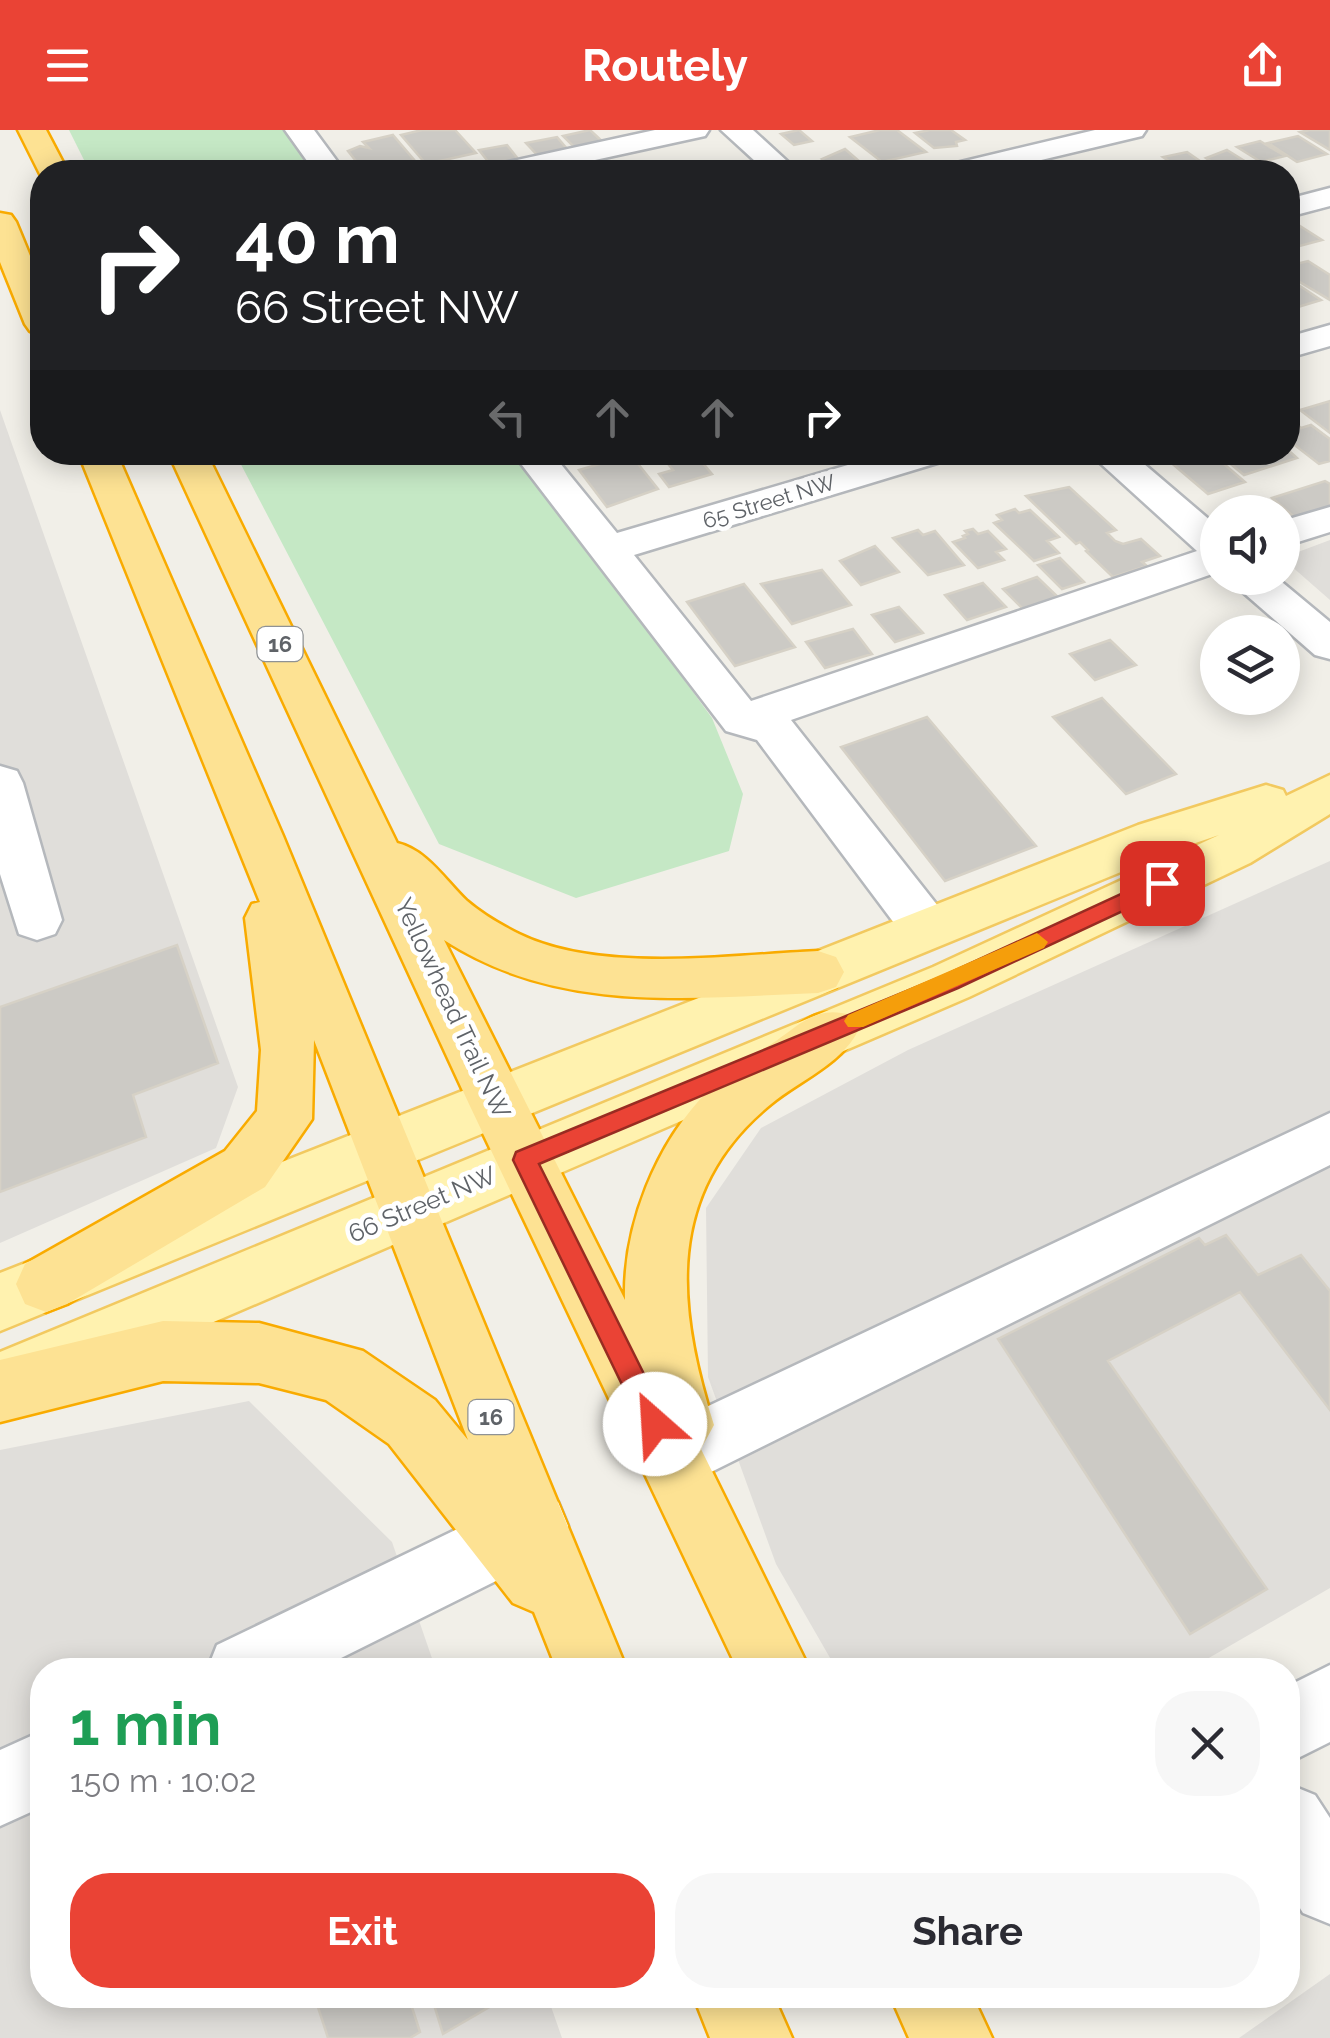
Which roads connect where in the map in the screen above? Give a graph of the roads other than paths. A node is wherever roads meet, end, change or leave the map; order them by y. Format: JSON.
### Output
{"nodes":[{"id":1,"x":32,"y":130,"type":"edge"},
{"id":2,"x":298,"y":130,"type":"edge"},
{"id":3,"x":695,"y":130,"type":"edge"},
{"id":4,"x":735,"y":130,"type":"edge"},
{"id":5,"x":1132,"y":130,"type":"edge"},
{"id":6,"x":47,"y":160,"type":"edge"},
{"id":7,"x":321,"y":160,"type":"edge"},
{"id":8,"x":556,"y":160,"type":"edge"},
{"id":9,"x":770,"y":160,"type":"edge"},
{"id":10,"x":1006,"y":160,"type":"edge"},
{"id":11,"x":1330,"y":196,"type":"edge"},
{"id":12,"x":1300,"y":205,"type":"edge"},
{"id":13,"x":0,"y":222,"type":"edge"},
{"id":14,"x":30,"y":295,"type":"edge"},
{"id":15,"x":1330,"y":335,"type":"edge"},
{"id":16,"x":1300,"y":344,"type":"edge"},
{"id":17,"x":102,"y":465,"type":"edge"},
{"id":18,"x":194,"y":465,"type":"edge"},
{"id":19,"x":541,"y":465,"type":"edge"},
{"id":20,"x":890,"y":465,"type":"edge"},
{"id":21,"x":1122,"y":465,"type":"edge"},
{"id":22,"x":1330,"y":519,"type":"edge"},
{"id":23,"x":1300,"y":530,"type":"edge"},
{"id":24,"x":1200,"y":532,"type":"edge"},
{"id":25,"x":606,"y":550,"type":"junction"},
{"id":26,"x":1200,"y":564,"type":"edge"},
{"id":27,"x":1272,"y":595,"type":"edge"},
{"id":28,"x":1330,"y":645,"type":"edge"},
{"id":29,"x":742,"y":720,"type":"junction"},
{"id":30,"x":1330,"y":781,"type":"edge"},
{"id":31,"x":0,"y":783,"type":"edge"},
{"id":32,"x":1330,"y":792,"type":"edge"},
{"id":33,"x":259,"y":836,"type":"junction"},
{"id":34,"x":372,"y":836,"type":"junction"},
{"id":35,"x":37,"y":920,"type":"dead end"},
{"id":36,"x":928,"y":928,"type":"junction"},
{"id":37,"x":818,"y":972,"type":"junction"},
{"id":38,"x":832,"y":1031,"type":"junction"},
{"id":39,"x":497,"y":1104,"type":"junction"},
{"id":40,"x":1330,"y":1138,"type":"edge"},
{"id":41,"x":384,"y":1148,"type":"junction"},
{"id":42,"x":524,"y":1160,"type":"junction"},
{"id":43,"x":410,"y":1209,"type":"junction"},
{"id":44,"x":23,"y":1293,"type":"edge"},
{"id":45,"x":0,"y":1383,"type":"edge"},
{"id":46,"x":0,"y":1392,"type":"edge"},
{"id":47,"x":681,"y":1453,"type":"junction"},
{"id":48,"x":520,"y":1532,"type":"junction"},
{"id":49,"x":582,"y":1648,"type":"edge"},
{"id":50,"x":266,"y":1658,"type":"edge"},
{"id":51,"x":769,"y":1658,"type":"edge"},
{"id":52,"x":1330,"y":1701,"type":"edge"},
{"id":53,"x":1300,"y":1720,"type":"edge"},
{"id":54,"x":30,"y":1774,"type":"edge"},
{"id":55,"x":0,"y":1789,"type":"edge"},
{"id":56,"x":1300,"y":1840,"type":"edge"},
{"id":57,"x":1330,"y":1886,"type":"edge"},
{"id":58,"x":936,"y":2008,"type":"edge"},
{"id":59,"x":950,"y":2038,"type":"edge"}],
"edges":[{"from":1,"to":6,"type":"highway"},
{"from":2,"to":7,"type":"street"},
{"from":3,"to":8,"type":"street"},
{"from":4,"to":9,"type":"street"},
{"from":5,"to":10,"type":"street"},
{"from":11,"to":12,"type":"street"},
{"from":13,"to":14,"type":"highway"},
{"from":15,"to":16,"type":"street"},
{"from":17,"to":33,"type":"highway","number":"16"},
{"from":18,"to":34,"type":"highway","name":"Yellowhead Trail NW","number":"16"},
{"from":19,"to":25,"type":"street"},
{"from":20,"to":25,"type":"street","name":"65 Street NW"},
{"from":21,"to":24,"type":"street"},
{"from":22,"to":23,"type":"street"},
{"from":25,"to":29,"type":"street"},
{"from":26,"to":29,"type":"street"},
{"from":27,"to":28,"type":"street"},
{"from":29,"to":36,"type":"street"},
{"from":30,"to":36,"type":"main road"},
{"from":31,"to":35,"type":"street"},
{"from":32,"to":38,"type":"main road","name":"66 Street NW"},
{"from":33,"to":41,"type":"highway","number":"16"},
{"from":33,"to":44,"type":"highway"},
{"from":34,"to":37,"type":"highway"},
{"from":34,"to":39,"type":"highway","name":"Yellowhead Trail NW","number":"16"},
{"from":36,"to":37,"type":"main road"},
{"from":37,"to":39,"type":"main road"},
{"from":38,"to":42,"type":"main road","name":"66 Street NW"},
{"from":38,"to":47,"type":"highway"},
{"from":39,"to":41,"type":"main road"},
{"from":39,"to":42,"type":"highway","name":"Yellowhead Trail NW","number":"16"},
{"from":40,"to":47,"type":"street"},
{"from":41,"to":43,"type":"highway","number":"16"},
{"from":41,"to":44,"type":"main road"},
{"from":42,"to":43,"type":"main road","name":"66 Street NW"},
{"from":42,"to":47,"type":"highway","name":"Yellowhead Trail NW","number":"16"},
{"from":43,"to":45,"type":"main road","name":"66 Street NW"},
{"from":43,"to":48,"type":"highway","number":"16"},
{"from":46,"to":48,"type":"highway"},
{"from":47,"to":51,"type":"highway","name":"Yellowhead Trail NW","number":"16"},
{"from":48,"to":49,"type":"highway"},
{"from":48,"to":50,"type":"street"},
{"from":52,"to":53,"type":"street"},
{"from":54,"to":55,"type":"street"},
{"from":56,"to":57,"type":"street"},
{"from":58,"to":59,"type":"highway"}]}
